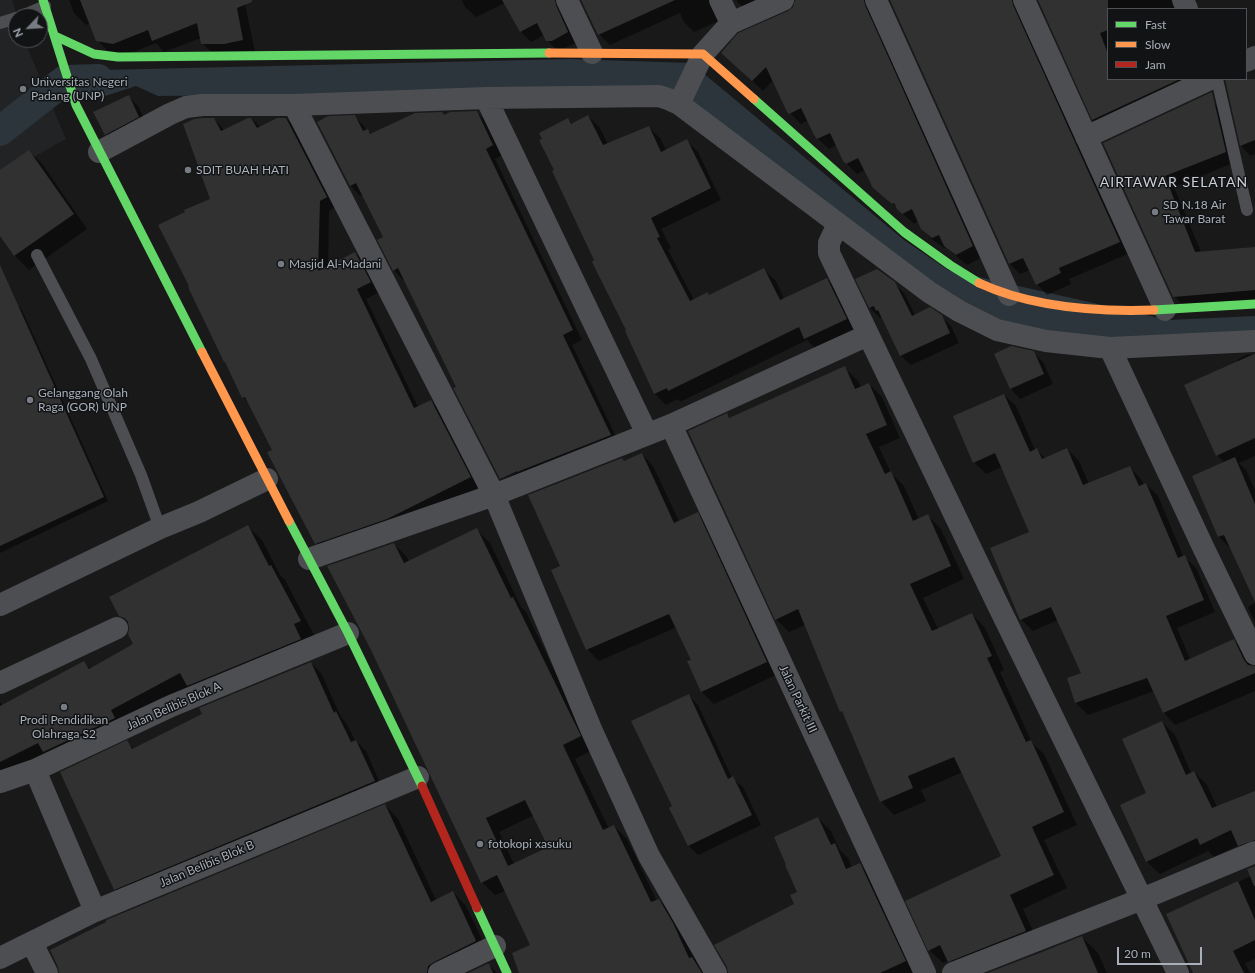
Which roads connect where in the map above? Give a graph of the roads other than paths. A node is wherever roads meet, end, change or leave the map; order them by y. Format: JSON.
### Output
{"nodes":[{"id":1,"x":567,"y":0,"type":"edge"},
{"id":2,"x":720,"y":0,"type":"edge"},
{"id":3,"x":783,"y":0,"type":"edge"},
{"id":4,"x":876,"y":0,"type":"edge"},
{"id":5,"x":1024,"y":0,"type":"edge"},
{"id":6,"x":44,"y":3,"type":"edge"},
{"id":7,"x":731,"y":23,"type":"junction"},
{"id":8,"x":55,"y":36,"type":"junction"},
{"id":9,"x":592,"y":53,"type":"junction"},
{"id":10,"x":699,"y":60,"type":"junction"},
{"id":11,"x":1208,"y":80,"type":"edge"},
{"id":12,"x":1217,"y":80,"type":"edge"},
{"id":13,"x":486,"y":98,"type":"junction"},
{"id":14,"x":680,"y":101,"type":"junction"},
{"id":15,"x":294,"y":105,"type":"junction"},
{"id":16,"x":1086,"y":137,"type":"junction"},
{"id":17,"x":99,"y":152,"type":"junction"},
{"id":18,"x":1247,"y":210,"type":"dead end"},
{"id":19,"x":838,"y":224,"type":"junction"},
{"id":20,"x":37,"y":256,"type":"dead end"},
{"id":21,"x":1009,"y":294,"type":"junction"},
{"id":22,"x":1255,"y":304,"type":"edge"},
{"id":23,"x":1165,"y":310,"type":"junction"},
{"id":24,"x":868,"y":335,"type":"junction"},
{"id":25,"x":1255,"y":341,"type":"edge"},
{"id":26,"x":1110,"y":348,"type":"junction"},
{"id":27,"x":671,"y":425,"type":"junction"},
{"id":28,"x":647,"y":434,"type":"junction"},
{"id":29,"x":267,"y":479,"type":"junction"},
{"id":30,"x":494,"y":495,"type":"junction"},
{"id":31,"x":160,"y":528,"type":"junction"},
{"id":32,"x":308,"y":559,"type":"junction"},
{"id":33,"x":0,"y":605,"type":"edge"},
{"id":34,"x":117,"y":628,"type":"dead end"},
{"id":35,"x":348,"y":633,"type":"junction"},
{"id":36,"x":1255,"y":654,"type":"edge"},
{"id":37,"x":0,"y":683,"type":"edge"},
{"id":38,"x":35,"y":770,"type":"junction"},
{"id":39,"x":418,"y":777,"type":"junction"},
{"id":40,"x":0,"y":782,"type":"edge"},
{"id":41,"x":1255,"y":852,"type":"edge"},
{"id":42,"x":1142,"y":899,"type":"junction"},
{"id":43,"x":95,"y":911,"type":"junction"},
{"id":44,"x":32,"y":943,"type":"junction"},
{"id":45,"x":495,"y":946,"type":"junction"},
{"id":46,"x":0,"y":958,"type":"edge"},
{"id":47,"x":47,"y":973,"type":"edge"},
{"id":48,"x":439,"y":973,"type":"edge"},
{"id":49,"x":507,"y":973,"type":"edge"},
{"id":50,"x":716,"y":973,"type":"edge"},
{"id":51,"x":925,"y":973,"type":"edge"},
{"id":52,"x":953,"y":973,"type":"edge"},
{"id":53,"x":1178,"y":973,"type":"edge"}],
"edges":[{"from":1,"to":9,"type":"street"},
{"from":2,"to":7,"type":"street"},
{"from":3,"to":7,"type":"street"},
{"from":4,"to":21,"type":"street"},
{"from":5,"to":16,"type":"street"},
{"from":6,"to":8,"type":"street"},
{"from":7,"to":10,"type":"street"},
{"from":8,"to":9,"type":"street"},
{"from":8,"to":17,"type":"street"},
{"from":9,"to":10,"type":"street"},
{"from":10,"to":14,"type":"street"},
{"from":10,"to":21,"type":"street"},
{"from":11,"to":16,"type":"street"},
{"from":12,"to":18,"type":"lane"},
{"from":13,"to":14,"type":"street"},
{"from":13,"to":15,"type":"street"},
{"from":13,"to":28,"type":"street"},
{"from":14,"to":19,"type":"street"},
{"from":15,"to":17,"type":"street"},
{"from":15,"to":30,"type":"street"},
{"from":16,"to":23,"type":"street"},
{"from":17,"to":29,"type":"street"},
{"from":19,"to":24,"type":"street"},
{"from":19,"to":26,"type":"street"},
{"from":20,"to":31,"type":"lane"},
{"from":21,"to":23,"type":"street"},
{"from":22,"to":23,"type":"street"},
{"from":24,"to":27,"type":"street"},
{"from":24,"to":42,"type":"street"},
{"from":25,"to":26,"type":"street"},
{"from":26,"to":36,"type":"street"},
{"from":27,"to":28,"type":"street"},
{"from":27,"to":51,"type":"street","name":"Jalan Parkit III"},
{"from":28,"to":30,"type":"street"},
{"from":29,"to":31,"type":"street"},
{"from":29,"to":32,"type":"street"},
{"from":30,"to":32,"type":"street"},
{"from":30,"to":50,"type":"street"},
{"from":31,"to":33,"type":"street"},
{"from":32,"to":35,"type":"street"},
{"from":34,"to":37,"type":"street"},
{"from":35,"to":38,"type":"street","name":"Jalan Belibis Blok A"},
{"from":35,"to":39,"type":"street"},
{"from":38,"to":40,"type":"street","name":"Jalan Belibis Blok A"},
{"from":38,"to":43,"type":"street"},
{"from":39,"to":43,"type":"street","name":"Jalan Belibis Blok B"},
{"from":39,"to":45,"type":"street"},
{"from":41,"to":42,"type":"street"},
{"from":42,"to":52,"type":"street"},
{"from":42,"to":53,"type":"street"},
{"from":43,"to":44,"type":"street","name":"Jalan Belibis Blok B"},
{"from":44,"to":46,"type":"street","name":"Jalan Belibis Blok B"},
{"from":44,"to":47,"type":"street"},
{"from":45,"to":48,"type":"street"},
{"from":45,"to":49,"type":"street"}]}
